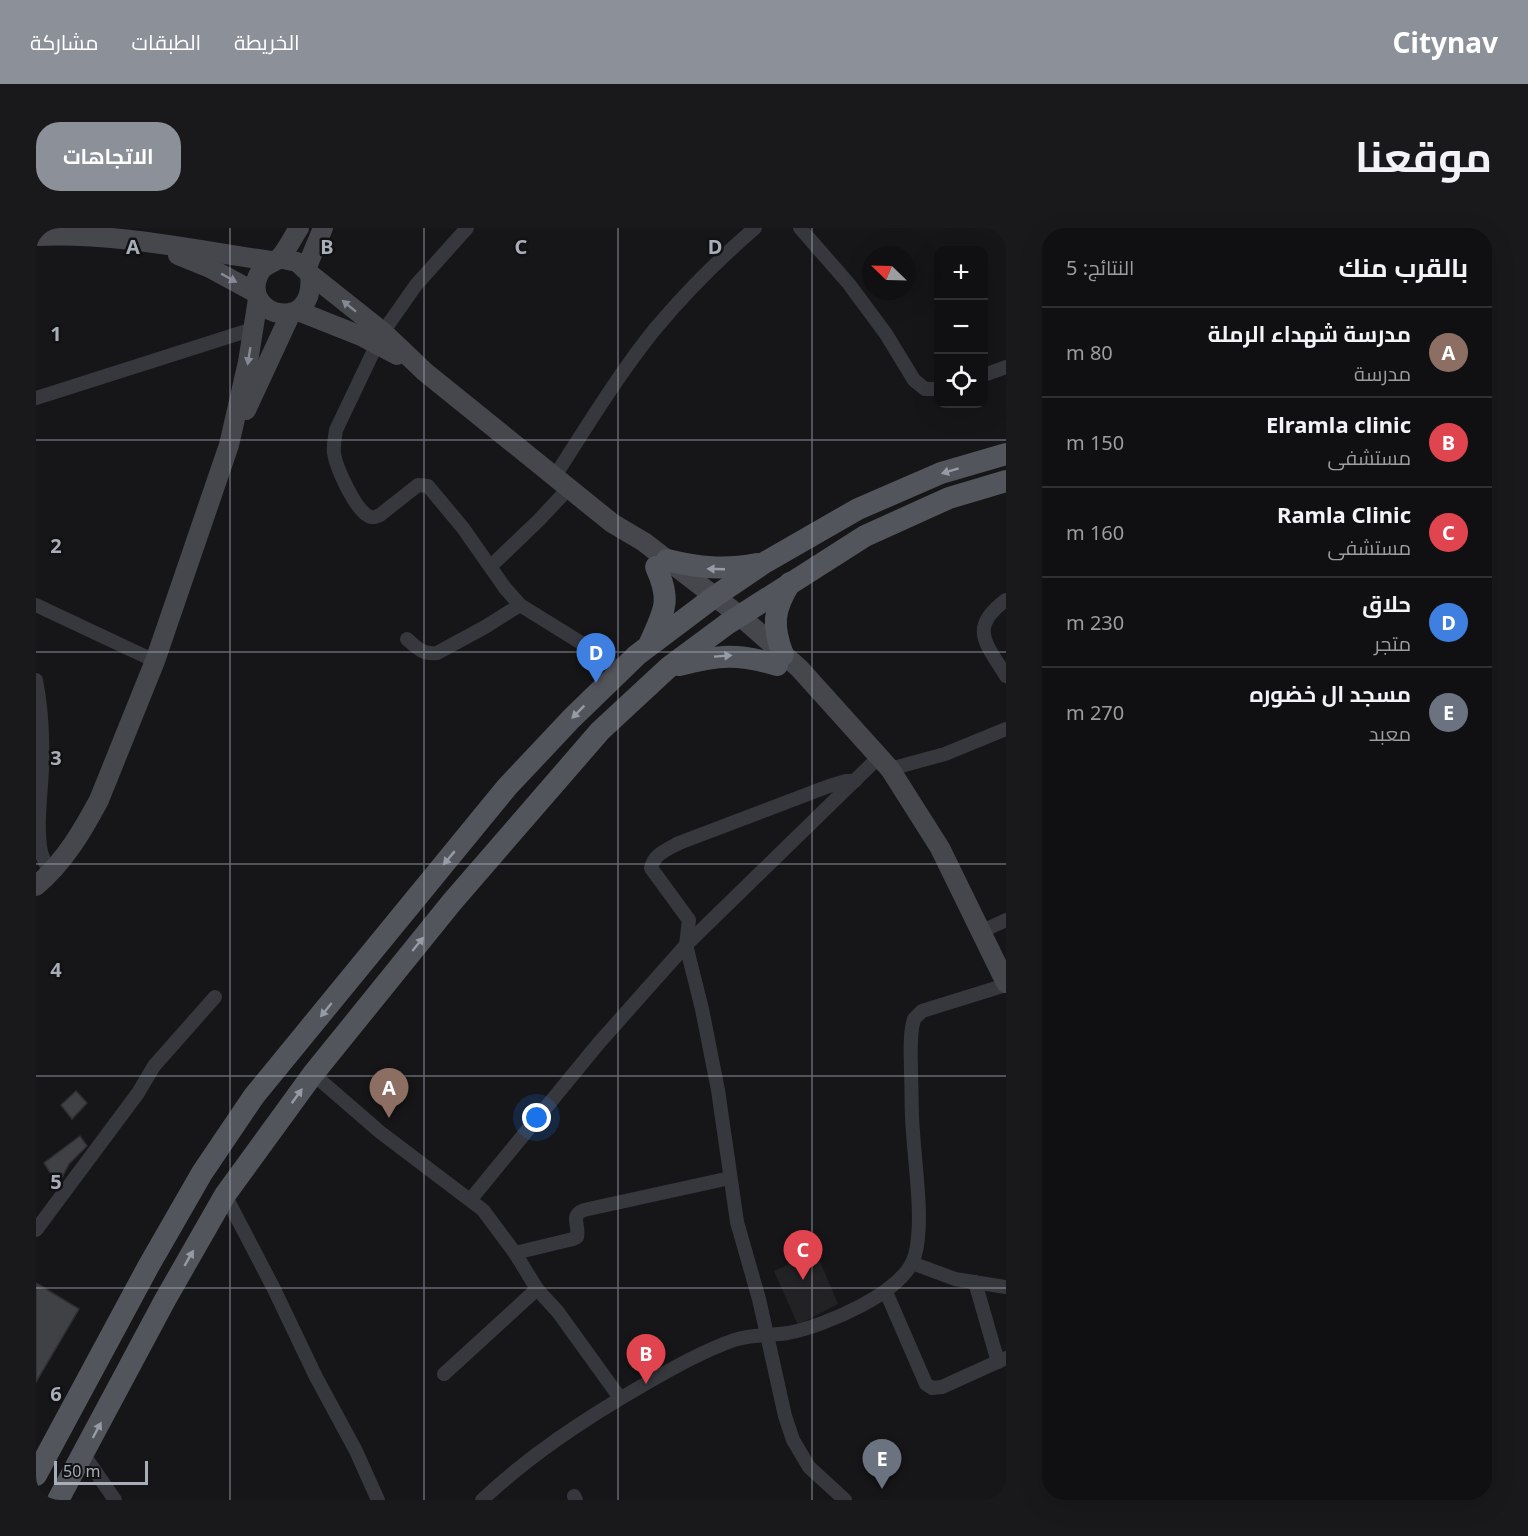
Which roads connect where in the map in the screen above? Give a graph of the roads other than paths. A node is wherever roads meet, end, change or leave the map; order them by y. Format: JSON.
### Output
{"nodes":[{"id":1,"x":299,"y":228,"type":"edge"},
{"id":2,"x":323,"y":228,"type":"edge"},
{"id":3,"x":467,"y":228,"type":"edge"},
{"id":4,"x":754,"y":228,"type":"edge"},
{"id":5,"x":800,"y":228,"type":"edge"},
{"id":6,"x":103,"y":233,"type":"edge"},
{"id":7,"x":36,"y":236,"type":"edge"},
{"id":8,"x":136,"y":241,"type":"junction"},
{"id":9,"x":275,"y":260,"type":"junction"},
{"id":10,"x":308,"y":272,"type":"junction"},
{"id":11,"x":257,"y":296,"type":"junction"},
{"id":12,"x":294,"y":312,"type":"junction"},
{"id":13,"x":253,"y":329,"type":"junction"},
{"id":14,"x":380,"y":338,"type":"junction"},
{"id":15,"x":1006,"y":367,"type":"edge"},
{"id":16,"x":988,"y":374,"type":"edge"},
{"id":17,"x":934,"y":389,"type":"edge"},
{"id":18,"x":36,"y":398,"type":"edge"},
{"id":19,"x":229,"y":445,"type":"junction"},
{"id":20,"x":1006,"y":454,"type":"edge"},
{"id":21,"x":1006,"y":481,"type":"edge"},
{"id":22,"x":562,"y":482,"type":"junction"},
{"id":23,"x":764,"y":563,"type":"junction"},
{"id":24,"x":662,"y":564,"type":"junction"},
{"id":25,"x":491,"y":566,"type":"junction"},
{"id":26,"x":791,"y":582,"type":"junction"},
{"id":27,"x":1006,"y":600,"type":"edge"},
{"id":28,"x":709,"y":601,"type":"junction"},
{"id":29,"x":36,"y":605,"type":"edge"},
{"id":30,"x":520,"y":605,"type":"junction"},
{"id":31,"x":733,"y":620,"type":"junction"},
{"id":32,"x":407,"y":639,"type":"dead end"},
{"id":33,"x":648,"y":647,"type":"junction"},
{"id":34,"x":780,"y":660,"type":"junction"},
{"id":35,"x":155,"y":661,"type":"junction"},
{"id":36,"x":669,"y":667,"type":"junction"},
{"id":37,"x":621,"y":670,"type":"junction"},
{"id":38,"x":1006,"y":676,"type":"edge"},
{"id":39,"x":36,"y":680,"type":"edge"},
{"id":40,"x":1006,"y":729,"type":"edge"},
{"id":41,"x":885,"y":763,"type":"junction"},
{"id":42,"x":855,"y":781,"type":"junction"},
{"id":43,"x":43,"y":879,"type":"edge"},
{"id":44,"x":1006,"y":921,"type":"edge"},
{"id":45,"x":980,"y":932,"type":"junction"},
{"id":46,"x":686,"y":945,"type":"junction"},
{"id":47,"x":1006,"y":984,"type":"edge"},
{"id":48,"x":216,"y":996,"type":"dead end"},
{"id":49,"x":313,"y":1074,"type":"junction"},
{"id":50,"x":730,"y":1178,"type":"junction"},
{"id":51,"x":225,"y":1195,"type":"junction"},
{"id":52,"x":471,"y":1199,"type":"junction"},
{"id":53,"x":36,"y":1230,"type":"edge"},
{"id":54,"x":515,"y":1253,"type":"junction"},
{"id":55,"x":912,"y":1263,"type":"junction"},
{"id":56,"x":975,"y":1282,"type":"junction"},
{"id":57,"x":1006,"y":1287,"type":"edge"},
{"id":58,"x":537,"y":1289,"type":"junction"},
{"id":59,"x":886,"y":1292,"type":"junction"},
{"id":60,"x":766,"y":1334,"type":"junction"},
{"id":61,"x":1002,"y":1360,"type":"edge"},
{"id":62,"x":444,"y":1374,"type":"dead end"},
{"id":63,"x":620,"y":1398,"type":"junction"},
{"id":64,"x":84,"y":1455,"type":"junction"},
{"id":65,"x":36,"y":1475,"type":"edge"},
{"id":66,"x":58,"y":1500,"type":"edge"},
{"id":67,"x":115,"y":1500,"type":"edge"},
{"id":68,"x":378,"y":1500,"type":"edge"},
{"id":69,"x":482,"y":1500,"type":"edge"},
{"id":70,"x":845,"y":1500,"type":"edge"}],
"edges":[{"from":1,"to":9,"type":"street"},
{"from":2,"to":10,"type":"street"},
{"from":3,"to":14,"type":"street"},
{"from":4,"to":22,"type":"street"},
{"from":5,"to":17,"type":"street"},
{"from":6,"to":7,"type":"street"},
{"from":6,"to":8,"type":"street"},
{"from":8,"to":9,"type":"street"},
{"from":8,"to":11,"type":"street","one_way":true},
{"from":9,"to":10,"type":"street"},
{"from":9,"to":11,"type":"street"},
{"from":10,"to":12,"type":"street"},
{"from":14,"to":10,"type":"street","one_way":true},
{"from":11,"to":12,"type":"street"},
{"from":11,"to":13,"type":"street"},
{"from":12,"to":14,"type":"street"},
{"from":12,"to":19,"type":"street"},
{"from":13,"to":18,"type":"street"},
{"from":13,"to":19,"type":"street","one_way":true},
{"from":14,"to":22,"type":"street"},
{"from":14,"to":25,"type":"street"},
{"from":15,"to":16,"type":"street"},
{"from":19,"to":35,"type":"street"},
{"from":20,"to":23,"type":"main road","one_way":true},
{"from":21,"to":26,"type":"main road"},
{"from":22,"to":24,"type":"street"},
{"from":22,"to":25,"type":"street"},
{"from":23,"to":24,"type":"main road","one_way":true},
{"from":23,"to":28,"type":"main road"},
{"from":24,"to":28,"type":"street"},
{"from":24,"to":33,"type":"main road"},
{"from":25,"to":30,"type":"street"},
{"from":26,"to":31,"type":"main road"},
{"from":26,"to":34,"type":"main road"},
{"from":27,"to":38,"type":"street"},
{"from":28,"to":31,"type":"street"},
{"from":28,"to":33,"type":"main road"},
{"from":29,"to":35,"type":"street"},
{"from":30,"to":32,"type":"street"},
{"from":30,"to":37,"type":"street"},
{"from":31,"to":34,"type":"street"},
{"from":31,"to":36,"type":"main road"},
{"from":33,"to":37,"type":"main road"},
{"from":36,"to":34,"type":"main road","one_way":true},
{"from":34,"to":41,"type":"street"},
{"from":35,"to":43,"type":"street"},
{"from":49,"to":36,"type":"main road","one_way":true},
{"from":37,"to":65,"type":"main road","one_way":true},
{"from":39,"to":43,"type":"street"},
{"from":40,"to":41,"type":"street"},
{"from":41,"to":42,"type":"street"},
{"from":41,"to":45,"type":"street"},
{"from":42,"to":46,"type":"street"},
{"from":42,"to":46,"type":"street"},
{"from":44,"to":45,"type":"street"},
{"from":45,"to":47,"type":"street"},
{"from":46,"to":50,"type":"street"},
{"from":46,"to":52,"type":"street"},
{"from":47,"to":55,"type":"street"},
{"from":48,"to":53,"type":"street"},
{"from":51,"to":49,"type":"main road","one_way":true},
{"from":49,"to":52,"type":"street"},
{"from":50,"to":54,"type":"street"},
{"from":50,"to":60,"type":"street"},
{"from":64,"to":51,"type":"main road","one_way":true},
{"from":51,"to":68,"type":"street"},
{"from":52,"to":54,"type":"street"},
{"from":54,"to":58,"type":"street"},
{"from":55,"to":56,"type":"street"},
{"from":55,"to":59,"type":"street"},
{"from":56,"to":57,"type":"street"},
{"from":56,"to":61,"type":"street"},
{"from":58,"to":62,"type":"street"},
{"from":58,"to":63,"type":"street"},
{"from":59,"to":60,"type":"street"},
{"from":59,"to":61,"type":"street"},
{"from":60,"to":63,"type":"street"},
{"from":60,"to":70,"type":"street"},
{"from":63,"to":69,"type":"street"},
{"from":64,"to":66,"type":"main road"},
{"from":64,"to":67,"type":"street"}]}
